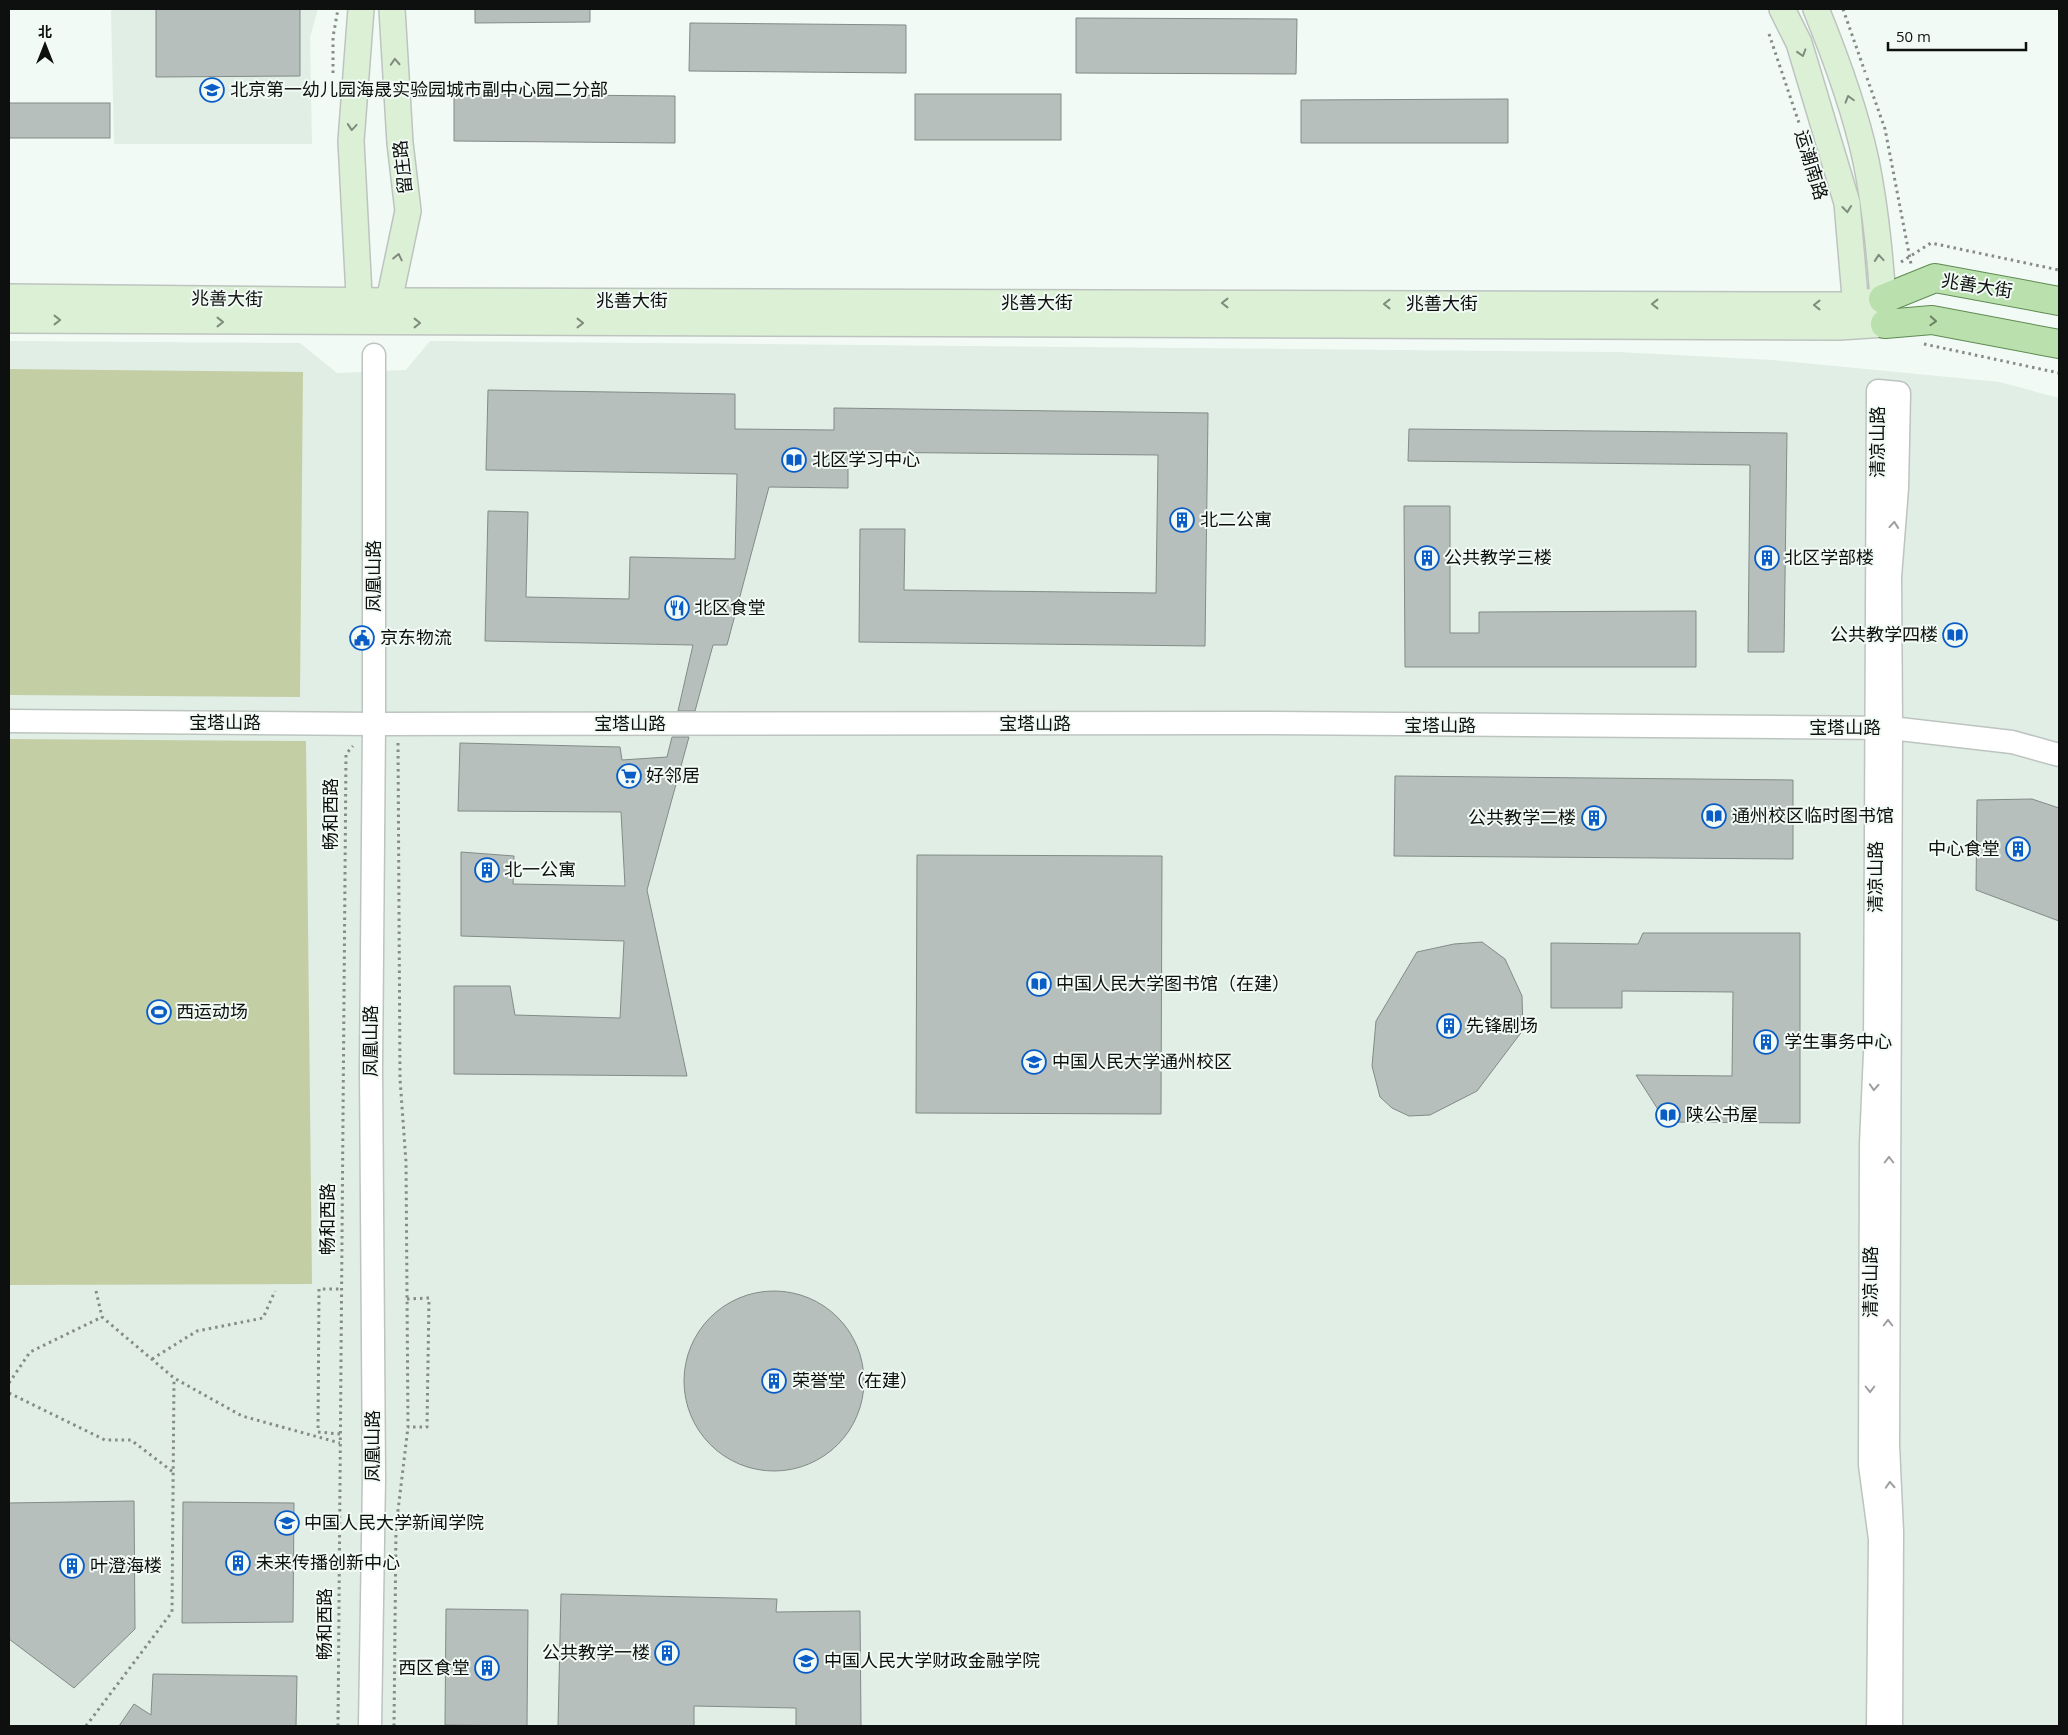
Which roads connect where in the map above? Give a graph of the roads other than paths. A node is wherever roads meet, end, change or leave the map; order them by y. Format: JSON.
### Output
{"nodes":[{"id":1,"x":362,"y":9,"type":"edge"},
{"id":2,"x":392,"y":9,"type":"edge"},
{"id":3,"x":1782,"y":9,"type":"edge"},
{"id":4,"x":1816,"y":9,"type":"edge"},
{"id":5,"x":9,"y":297,"type":"edge"},
{"id":6,"x":2059,"y":301,"type":"edge"},
{"id":7,"x":360,"y":312,"type":"junction"},
{"id":8,"x":388,"y":312,"type":"junction"},
{"id":9,"x":1870,"y":314,"type":"junction"},
{"id":10,"x":9,"y":320,"type":"edge"},
{"id":11,"x":2059,"y":344,"type":"edge"},
{"id":12,"x":374,"y":355,"type":"dead end"},
{"id":13,"x":9,"y":721,"type":"edge"},
{"id":14,"x":374,"y":724,"type":"junction"},
{"id":15,"x":1884,"y":728,"type":"junction"},
{"id":16,"x":2059,"y":755,"type":"edge"},
{"id":17,"x":370,"y":1726,"type":"edge"},
{"id":18,"x":1878,"y":1726,"type":"edge"},
{"id":19,"x":1891,"y":1726,"type":"edge"}],
"edges":[{"from":1,"to":7,"type":"main road","one_way":true},
{"from":8,"to":2,"type":"main road","name":"留庄路","one_way":true},
{"from":3,"to":9,"type":"main road","name":"运潮南路","one_way":true},
{"from":9,"to":4,"type":"main road","one_way":true},
{"from":5,"to":7,"type":"main road","name":"兆善大街"},
{"from":6,"to":9,"type":"main road","name":"兆善大街"},
{"from":7,"to":8,"type":"main road","name":"兆善大街"},
{"from":10,"to":7,"type":"main road","name":"兆善大街","one_way":true},
{"from":8,"to":9,"type":"main road","name":"兆善大街"},
{"from":9,"to":11,"type":"main road","name":"兆善大街","one_way":true},
{"from":12,"to":14,"type":"street","name":"凤凰山路"},
{"from":13,"to":14,"type":"street","name":"宝塔山路"},
{"from":14,"to":15,"type":"street","name":"宝塔山路"},
{"from":14,"to":17,"type":"street","name":"凤凰山路"},
{"from":15,"to":15,"type":"street","name":"清凉山路","one_way":true},
{"from":15,"to":16,"type":"street","name":"宝塔山路"},
{"from":15,"to":18,"type":"street","name":"清凉山路","one_way":true},
{"from":19,"to":15,"type":"street","name":"清凉山路","one_way":true}]}
